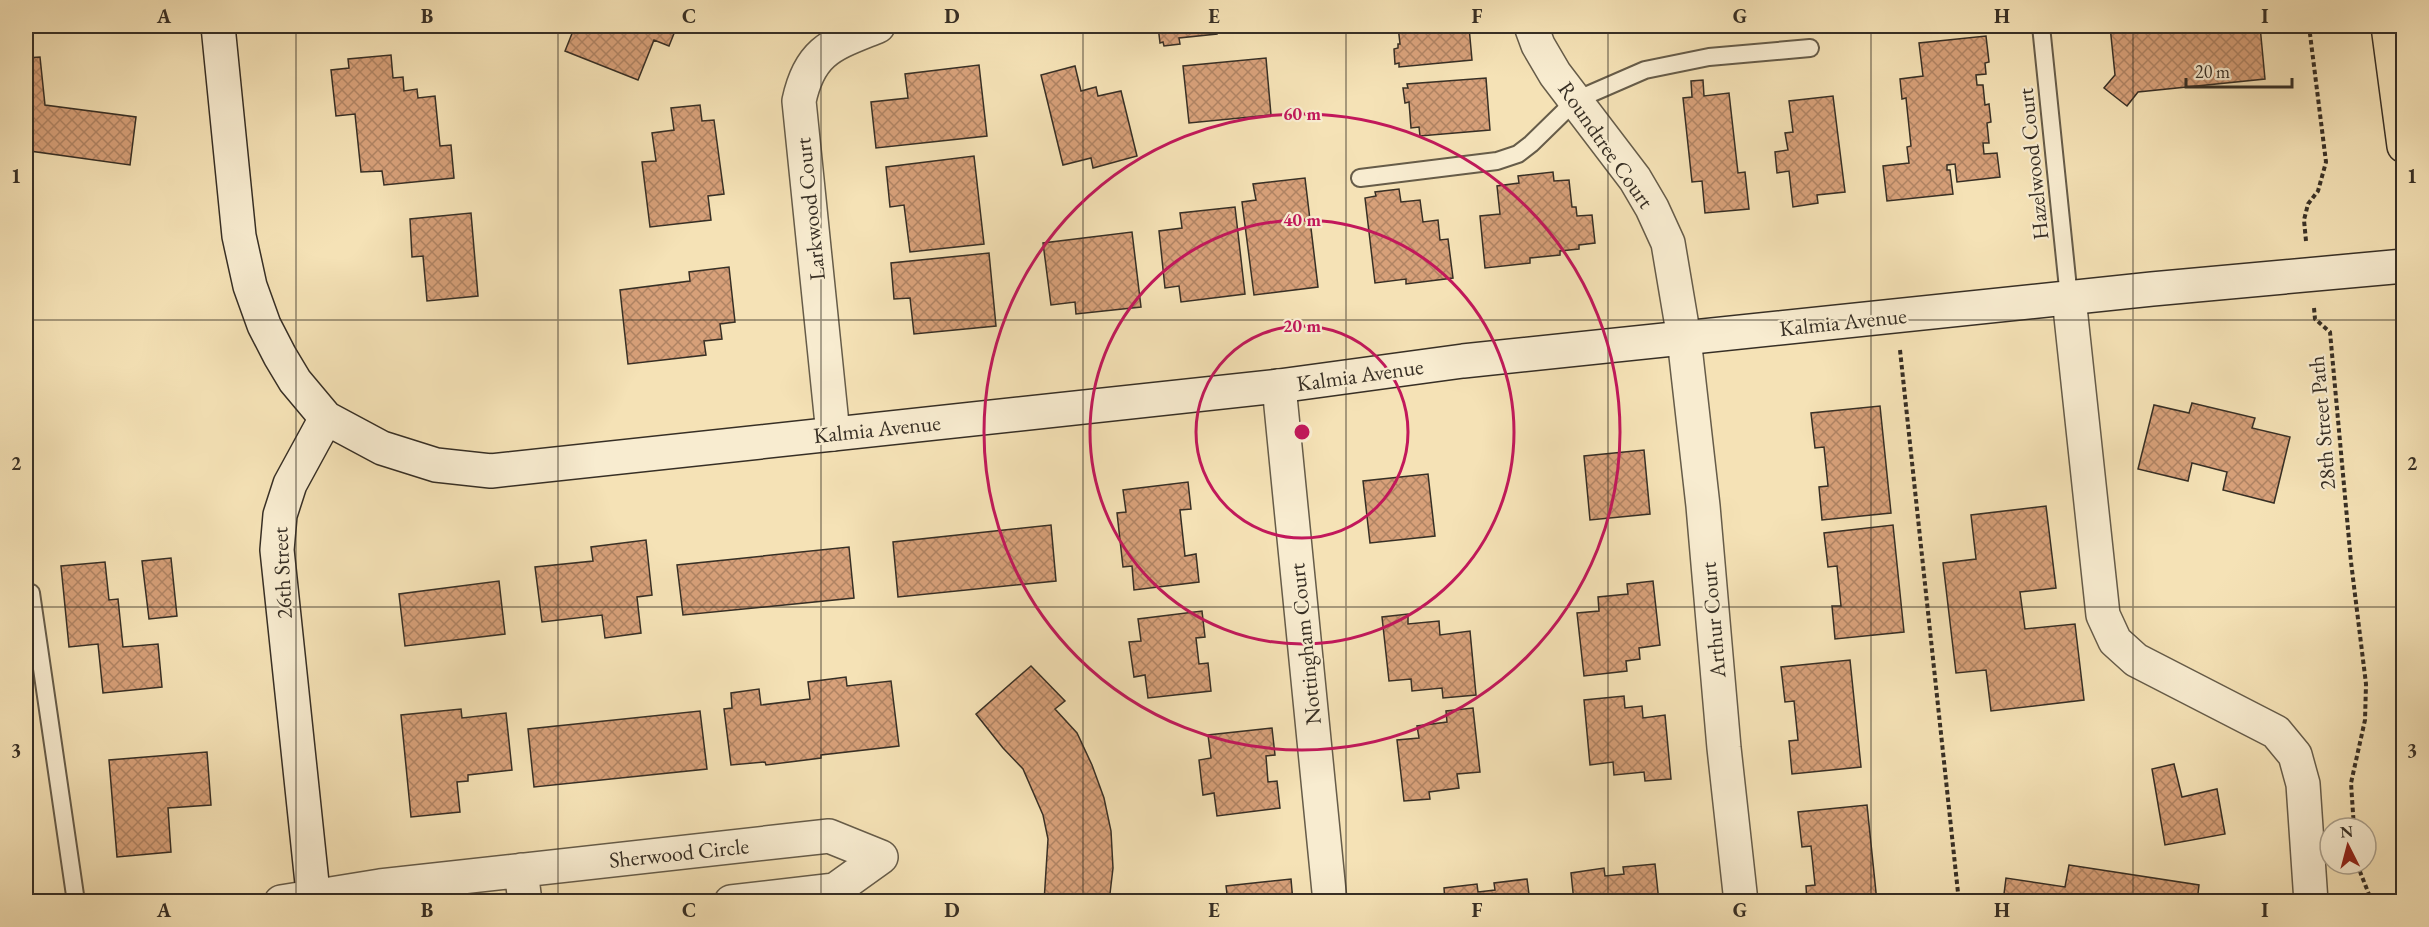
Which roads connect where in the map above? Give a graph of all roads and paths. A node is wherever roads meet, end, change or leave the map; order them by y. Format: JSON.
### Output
{"nodes":[{"id":1,"x":218,"y":26,"type":"edge"},
{"id":2,"x":878,"y":26,"type":"edge"},
{"id":3,"x":1531,"y":26,"type":"edge"},
{"id":4,"x":2041,"y":26,"type":"edge"},
{"id":5,"x":2309,"y":26,"type":"edge"},
{"id":6,"x":2388,"y":26,"type":"edge"},
{"id":7,"x":1810,"y":48,"type":"dead end"},
{"id":8,"x":1576,"y":100,"type":"junction"},
{"id":9,"x":2403,"y":146,"type":"edge"},
{"id":10,"x":1360,"y":178,"type":"dead end"},
{"id":11,"x":2403,"y":266,"type":"edge"},
{"id":12,"x":2309,"y":275,"type":"junction"},
{"id":13,"x":2069,"y":298,"type":"junction"},
{"id":14,"x":1684,"y":338,"type":"junction"},
{"id":15,"x":1902,"y":369,"type":"dead end"},
{"id":16,"x":1279,"y":386,"type":"junction"},
{"id":17,"x":326,"y":418,"type":"junction"},
{"id":18,"x":833,"y":434,"type":"junction"},
{"id":19,"x":31,"y":593,"type":"dead end"},
{"id":20,"x":2354,"y":816,"type":"edge"},
{"id":21,"x":2362,"y":876,"type":"edge"},
{"id":22,"x":523,"y":886,"type":"edge"},
{"id":23,"x":314,"y":899,"type":"edge"},
{"id":24,"x":76,"y":902,"type":"edge"},
{"id":25,"x":281,"y":902,"type":"edge"},
{"id":26,"x":731,"y":902,"type":"edge"},
{"id":27,"x":1330,"y":902,"type":"edge"},
{"id":28,"x":1741,"y":902,"type":"edge"},
{"id":29,"x":1959,"y":902,"type":"edge"},
{"id":30,"x":2311,"y":902,"type":"edge"},
{"id":31,"x":2372,"y":902,"type":"edge"}],
"edges":[{"from":1,"to":17,"type":"street"},
{"from":2,"to":18,"type":"street","name":"Larkwood Court"},
{"from":3,"to":8,"type":"street","name":"Roundtree Court"},
{"from":4,"to":13,"type":"lane","name":"Hazelwood Court"},
{"from":5,"to":12,"type":"path","name":"28th Street Path"},
{"from":6,"to":9,"type":"highway"},
{"from":7,"to":8,"type":"lane"},
{"from":8,"to":10,"type":"lane"},
{"from":8,"to":14,"type":"street","name":"Roundtree Court"},
{"from":11,"to":12,"type":"street","name":"Kalmia Avenue"},
{"from":12,"to":13,"type":"street","name":"Kalmia Avenue"},
{"from":12,"to":20,"type":"path","name":"28th Street Path"},
{"from":13,"to":14,"type":"street","name":"Kalmia Avenue"},
{"from":13,"to":30,"type":"street"},
{"from":14,"to":16,"type":"street","name":"Kalmia Avenue"},
{"from":14,"to":28,"type":"street","name":"Arthur Court"},
{"from":15,"to":29,"type":"path"},
{"from":16,"to":18,"type":"street","name":"Kalmia Avenue"},
{"from":16,"to":27,"type":"street","name":"Nottingham Court"},
{"from":17,"to":18,"type":"street","name":"Kalmia Avenue"},
{"from":17,"to":23,"type":"street","name":"26th Street"},
{"from":19,"to":24,"type":"lane"},
{"from":21,"to":31,"type":"path"},
{"from":22,"to":23,"type":"street","name":"Sherwood Circle"},
{"from":22,"to":26,"type":"street","name":"Sherwood Circle"},
{"from":23,"to":25,"type":"street"}]}
